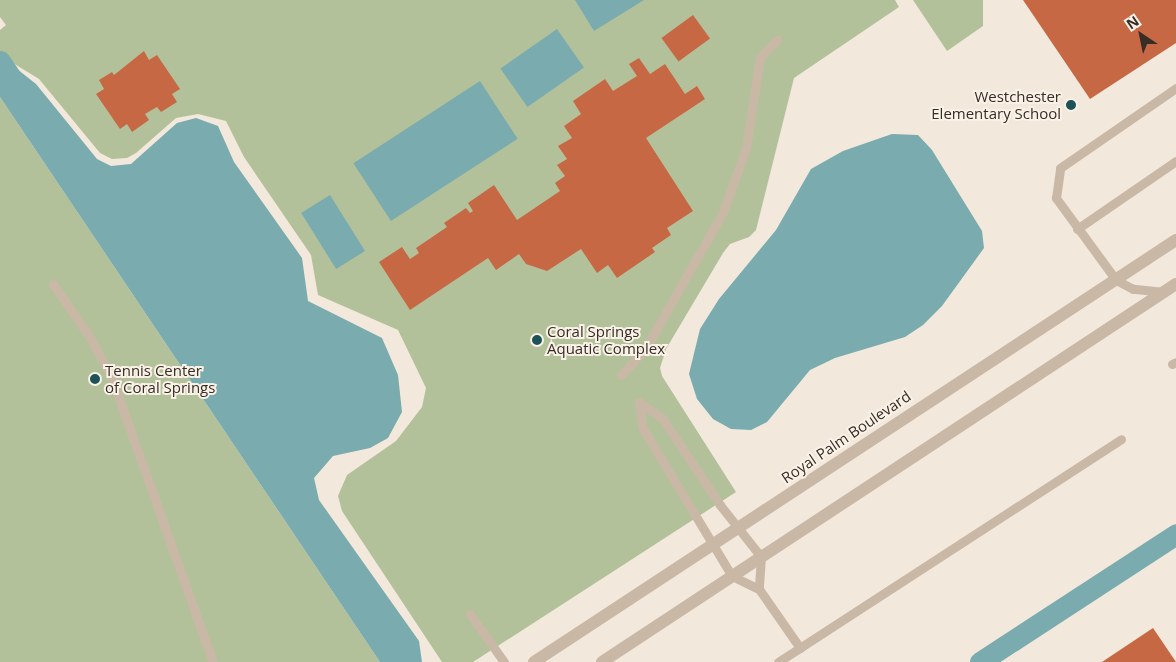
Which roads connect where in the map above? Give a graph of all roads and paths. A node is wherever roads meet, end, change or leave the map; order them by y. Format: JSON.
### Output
{"nodes":[{"id":1,"x":777,"y":40,"type":"dead end"},
{"id":2,"x":1176,"y":88,"type":"edge"},
{"id":3,"x":1176,"y":162,"type":"edge"},
{"id":4,"x":1078,"y":229,"type":"junction"},
{"id":5,"x":1176,"y":240,"type":"edge"},
{"id":6,"x":1116,"y":280,"type":"junction"},
{"id":7,"x":53,"y":284,"type":"dead end"},
{"id":8,"x":1176,"y":284,"type":"edge"},
{"id":9,"x":1165,"y":292,"type":"junction"},
{"id":10,"x":621,"y":375,"type":"dead end"},
{"id":11,"x":1121,"y":439,"type":"dead end"},
{"id":12,"x":739,"y":526,"type":"junction"},
{"id":13,"x":711,"y":544,"type":"junction"},
{"id":14,"x":761,"y":557,"type":"junction"},
{"id":15,"x":732,"y":576,"type":"junction"},
{"id":16,"x":759,"y":589,"type":"junction"},
{"id":17,"x":470,"y":614,"type":"dead end"},
{"id":18,"x":800,"y":648,"type":"junction"},
{"id":19,"x":212,"y":662,"type":"edge"},
{"id":20,"x":504,"y":662,"type":"edge"},
{"id":21,"x":534,"y":662,"type":"edge"},
{"id":22,"x":602,"y":662,"type":"edge"},
{"id":23,"x":778,"y":662,"type":"edge"}],
"edges":[{"from":1,"to":10,"type":"lane"},
{"from":2,"to":4,"type":"lane"},
{"from":3,"to":4,"type":"lane"},
{"from":4,"to":6,"type":"lane"},
{"from":5,"to":6,"type":"street","name":"Royal Palm Boulevard"},
{"from":6,"to":9,"type":"lane"},
{"from":6,"to":12,"type":"street","name":"Royal Palm Boulevard"},
{"from":7,"to":19,"type":"lane"},
{"from":8,"to":9,"type":"street"},
{"from":9,"to":14,"type":"street"},
{"from":11,"to":18,"type":"lane"},
{"from":12,"to":13,"type":"street","name":"Royal Palm Boulevard"},
{"from":12,"to":13,"type":"lane"},
{"from":12,"to":14,"type":"lane"},
{"from":13,"to":15,"type":"lane"},
{"from":13,"to":21,"type":"street","name":"Royal Palm Boulevard"},
{"from":14,"to":15,"type":"street"},
{"from":14,"to":16,"type":"lane"},
{"from":15,"to":16,"type":"lane"},
{"from":15,"to":22,"type":"street"},
{"from":16,"to":18,"type":"lane"},
{"from":17,"to":20,"type":"lane"},
{"from":18,"to":23,"type":"lane"}]}
